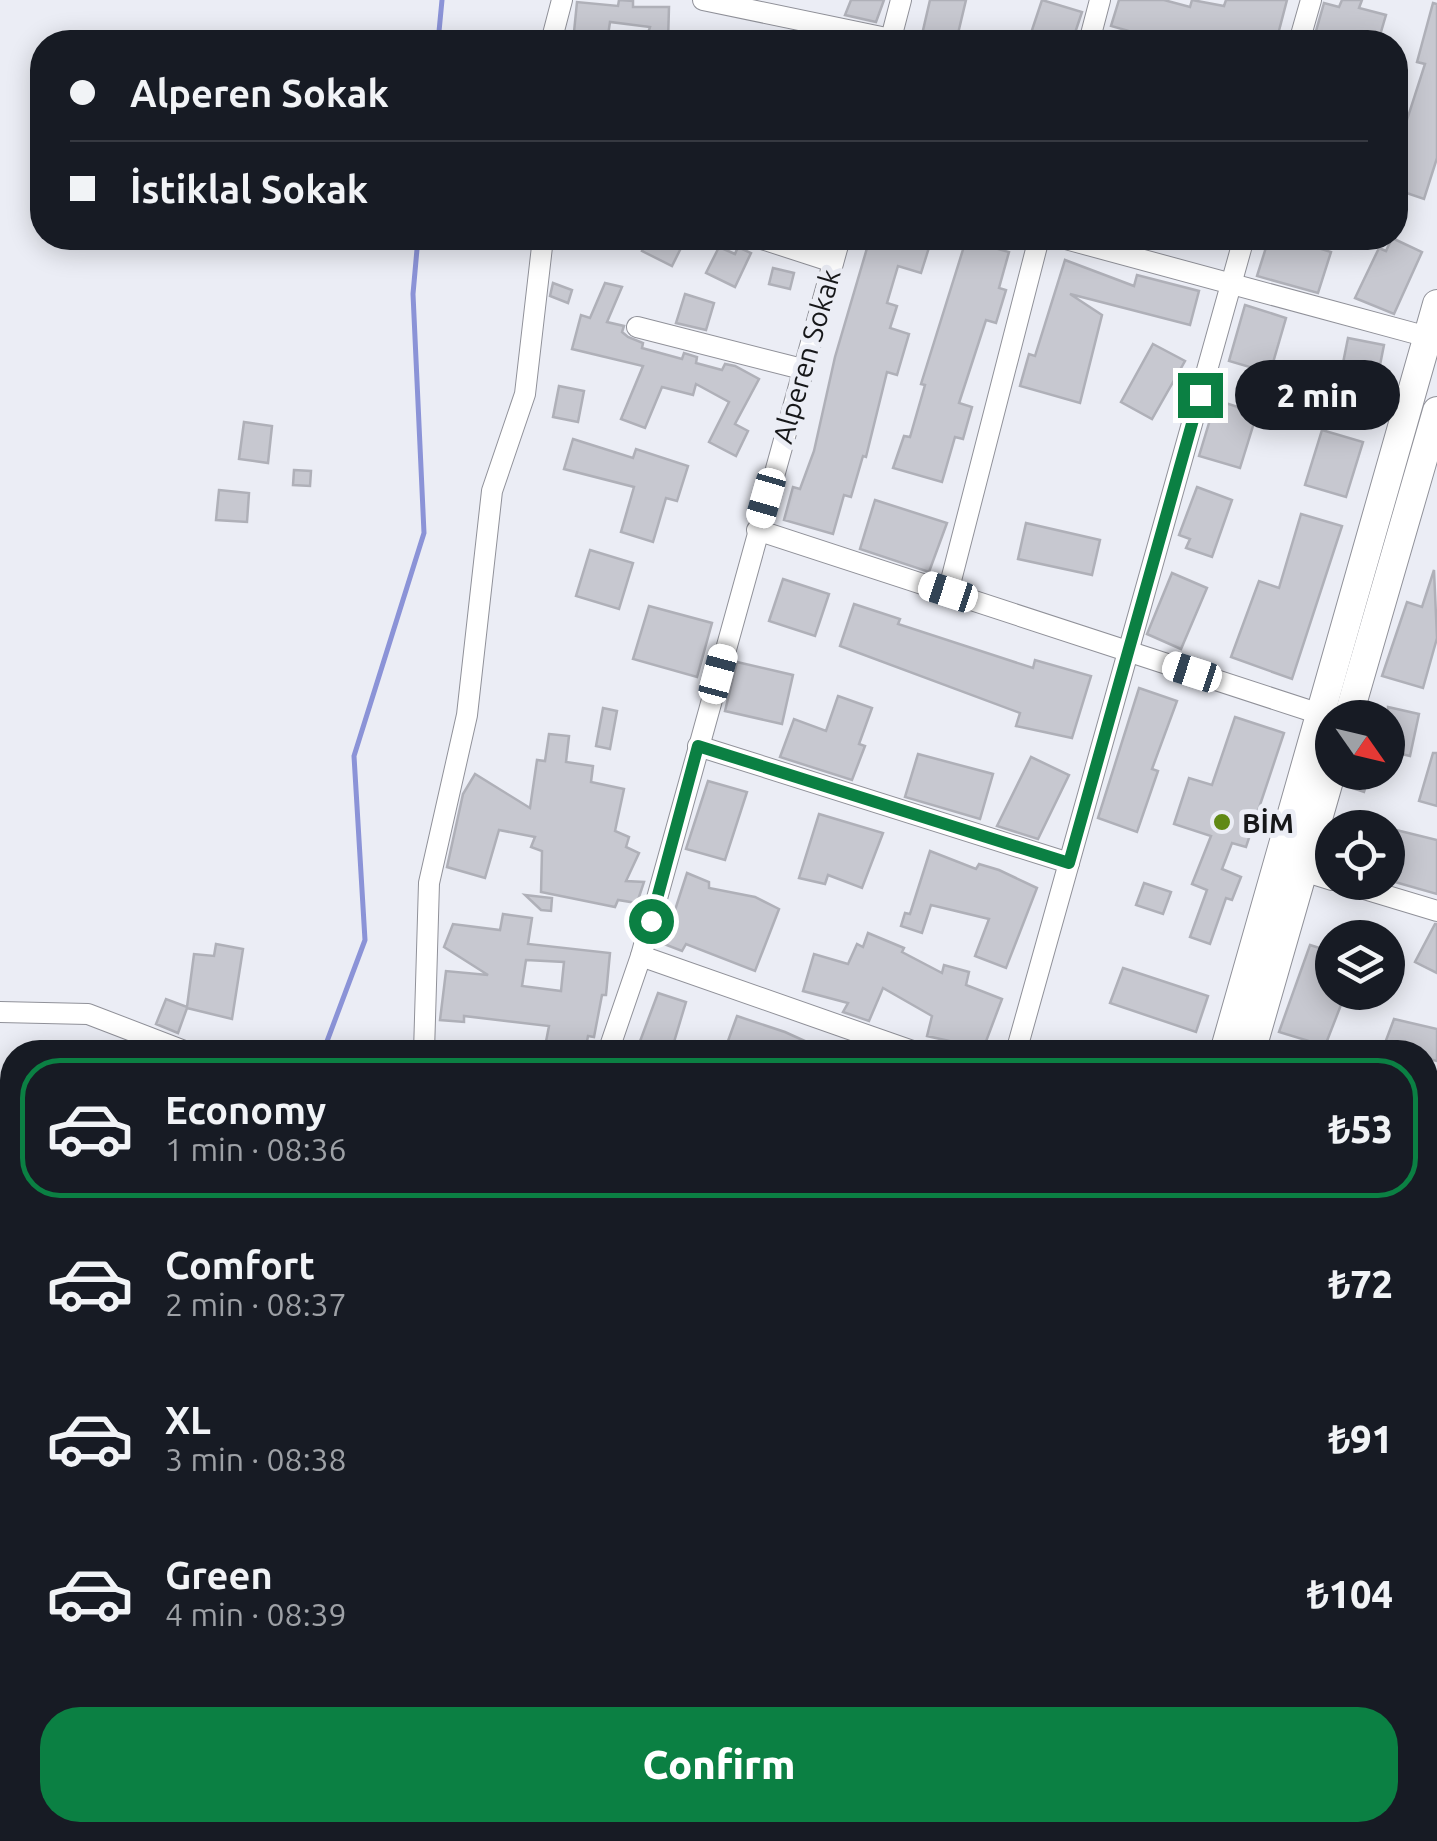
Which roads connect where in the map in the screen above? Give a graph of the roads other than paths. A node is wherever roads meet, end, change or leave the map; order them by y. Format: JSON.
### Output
{"nodes":[{"id":1,"x":562,"y":0,"type":"edge"},
{"id":2,"x":702,"y":0,"type":"edge"},
{"id":3,"x":901,"y":0,"type":"edge"},
{"id":4,"x":1100,"y":0,"type":"edge"},
{"id":5,"x":1311,"y":0,"type":"edge"},
{"id":6,"x":554,"y":30,"type":"edge"},
{"id":7,"x":843,"y":30,"type":"edge"},
{"id":8,"x":893,"y":30,"type":"edge"},
{"id":9,"x":1092,"y":30,"type":"edge"},
{"id":10,"x":1302,"y":30,"type":"edge"},
{"id":11,"x":542,"y":250,"type":"edge"},
{"id":12,"x":796,"y":250,"type":"edge"},
{"id":13,"x":836,"y":250,"type":"edge"},
{"id":14,"x":1036,"y":250,"type":"edge"},
{"id":15,"x":1104,"y":250,"type":"edge"},
{"id":16,"x":1241,"y":250,"type":"edge"},
{"id":17,"x":833,"y":262,"type":"junction"},
{"id":18,"x":1231,"y":286,"type":"junction"},
{"id":19,"x":1437,"y":304,"type":"edge"},
{"id":20,"x":638,"y":327,"type":"dead end"},
{"id":21,"x":1428,"y":337,"type":"junction"},
{"id":22,"x":802,"y":369,"type":"junction"},
{"id":23,"x":1437,"y":412,"type":"edge"},
{"id":24,"x":757,"y":530,"type":"junction"},
{"id":25,"x":948,"y":592,"type":"junction"},
{"id":26,"x":1128,"y":652,"type":"junction"},
{"id":27,"x":1338,"y":700,"type":"edge"},
{"id":28,"x":1339,"y":700,"type":"edge"},
{"id":29,"x":1315,"y":710,"type":"edge"},
{"id":30,"x":698,"y":746,"type":"junction"},
{"id":31,"x":1315,"y":774,"type":"edge"},
{"id":32,"x":1326,"y":790,"type":"edge"},
{"id":33,"x":1069,"y":863,"type":"junction"},
{"id":34,"x":1303,"y":871,"type":"junction"},
{"id":35,"x":1315,"y":875,"type":"edge"},
{"id":36,"x":1403,"y":900,"type":"edge"},
{"id":37,"x":1437,"y":910,"type":"edge"},
{"id":38,"x":641,"y":956,"type":"junction"},
{"id":39,"x":0,"y":1012,"type":"edge"},
{"id":40,"x":156,"y":1040,"type":"edge"},
{"id":41,"x":424,"y":1040,"type":"edge"},
{"id":42,"x":612,"y":1040,"type":"edge"},
{"id":43,"x":881,"y":1040,"type":"edge"},
{"id":44,"x":1019,"y":1040,"type":"edge"},
{"id":45,"x":1228,"y":1040,"type":"edge"},
{"id":46,"x":1255,"y":1040,"type":"edge"}],
"edges":[{"from":1,"to":6,"type":"street"},
{"from":2,"to":7,"type":"street"},
{"from":3,"to":8,"type":"street"},
{"from":4,"to":9,"type":"street"},
{"from":5,"to":10,"type":"street"},
{"from":11,"to":41,"type":"street"},
{"from":12,"to":17,"type":"street"},
{"from":13,"to":17,"type":"street","name":"Alperen Sokak"},
{"from":14,"to":25,"type":"street"},
{"from":15,"to":18,"type":"street"},
{"from":16,"to":18,"type":"street"},
{"from":17,"to":22,"type":"street","name":"Alperen Sokak"},
{"from":18,"to":21,"type":"street"},
{"from":18,"to":26,"type":"street"},
{"from":19,"to":21,"type":"main road"},
{"from":20,"to":22,"type":"street"},
{"from":21,"to":27,"type":"main road"},
{"from":22,"to":24,"type":"street","name":"Alperen Sokak"},
{"from":23,"to":28,"type":"main road"},
{"from":24,"to":25,"type":"street"},
{"from":24,"to":30,"type":"street","name":"Alperen Sokak"},
{"from":25,"to":26,"type":"street"},
{"from":26,"to":29,"type":"street"},
{"from":26,"to":33,"type":"street"},
{"from":30,"to":33,"type":"street"},
{"from":30,"to":38,"type":"street","name":"Alperen Sokak"},
{"from":31,"to":45,"type":"main road"},
{"from":32,"to":34,"type":"main road"},
{"from":33,"to":44,"type":"street"},
{"from":34,"to":35,"type":"street"},
{"from":34,"to":46,"type":"main road"},
{"from":36,"to":37,"type":"street"},
{"from":38,"to":42,"type":"street","name":"Alperen Sokak"},
{"from":38,"to":43,"type":"street"},
{"from":39,"to":40,"type":"street"}]}
